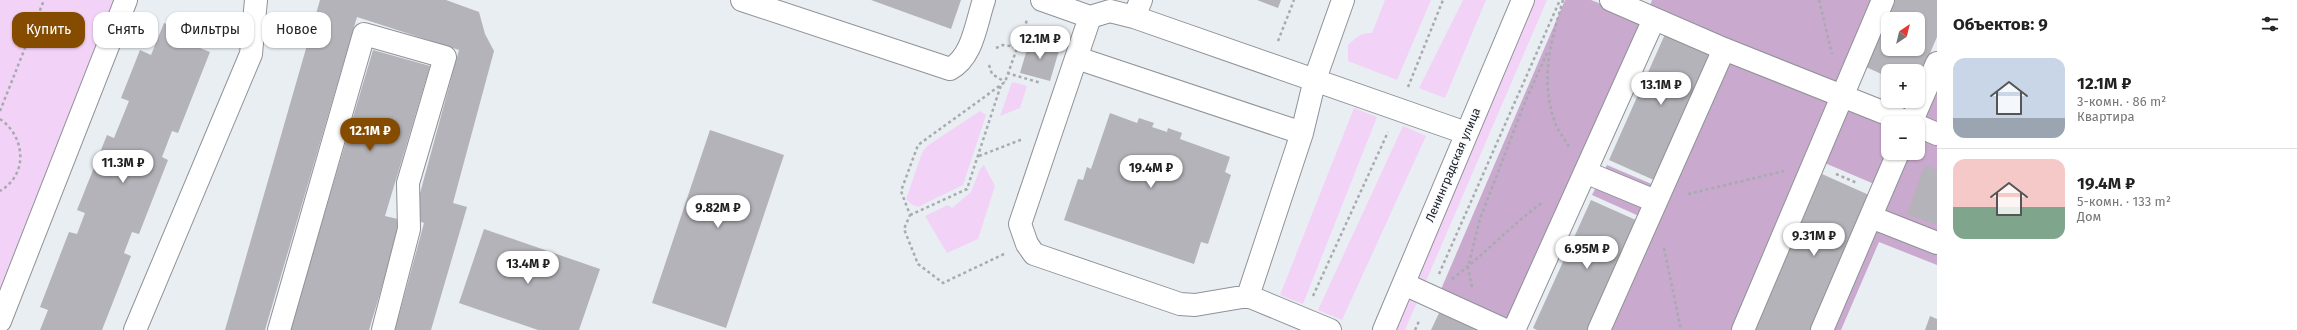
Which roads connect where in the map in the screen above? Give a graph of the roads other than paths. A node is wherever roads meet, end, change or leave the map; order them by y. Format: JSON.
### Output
{"nodes":[{"id":1,"x":126,"y":0,"type":"edge"},
{"id":2,"x":742,"y":0,"type":"edge"},
{"id":3,"x":984,"y":0,"type":"edge"},
{"id":4,"x":1343,"y":0,"type":"edge"},
{"id":5,"x":1523,"y":0,"type":"edge"},
{"id":6,"x":1611,"y":0,"type":"edge"},
{"id":7,"x":1883,"y":0,"type":"edge"},
{"id":8,"x":250,"y":2,"type":"edge"},
{"id":9,"x":1036,"y":7,"type":"edge"},
{"id":10,"x":1137,"y":9,"type":"edge"},
{"id":11,"x":1645,"y":10,"type":"edge"},
{"id":12,"x":1090,"y":17,"type":"junction"},
{"id":13,"x":1724,"y":49,"type":"junction"},
{"id":14,"x":1076,"y":58,"type":"junction"},
{"id":15,"x":1937,"y":63,"type":"edge"},
{"id":16,"x":1315,"y":79,"type":"junction"},
{"id":17,"x":1842,"y":95,"type":"junction"},
{"id":18,"x":1894,"y":116,"type":"edge"},
{"id":19,"x":1914,"y":116,"type":"edge"},
{"id":20,"x":1925,"y":129,"type":"edge"},
{"id":21,"x":1302,"y":132,"type":"junction"},
{"id":22,"x":1466,"y":133,"type":"junction"},
{"id":23,"x":1937,"y":134,"type":"edge"},
{"id":24,"x":1895,"y":160,"type":"edge"},
{"id":25,"x":1585,"y":172,"type":"junction"},
{"id":26,"x":1655,"y":201,"type":"junction"},
{"id":27,"x":1871,"y":217,"type":"junction"},
{"id":28,"x":1937,"y":243,"type":"edge"},
{"id":29,"x":1404,"y":284,"type":"junction"},
{"id":30,"x":1248,"y":296,"type":"junction"},
{"id":31,"x":0,"y":321,"type":"edge"},
{"id":32,"x":1503,"y":329,"type":"edge"},
{"id":33,"x":135,"y":330,"type":"edge"},
{"id":34,"x":279,"y":330,"type":"edge"},
{"id":35,"x":383,"y":330,"type":"edge"},
{"id":36,"x":1330,"y":330,"type":"edge"},
{"id":37,"x":1384,"y":330,"type":"edge"},
{"id":38,"x":1599,"y":330,"type":"edge"},
{"id":39,"x":1743,"y":330,"type":"edge"},
{"id":40,"x":1822,"y":330,"type":"edge"}],
"edges":[{"from":1,"to":31,"type":"street"},
{"from":2,"to":3,"type":"street"},
{"from":4,"to":16,"type":"street"},
{"from":5,"to":22,"type":"street","name":"Ленинградская улица"},
{"from":6,"to":11,"type":"street"},
{"from":7,"to":17,"type":"street"},
{"from":8,"to":33,"type":"street"},
{"from":9,"to":12,"type":"street"},
{"from":10,"to":12,"type":"street"},
{"from":10,"to":16,"type":"street"},
{"from":11,"to":13,"type":"street"},
{"from":11,"to":25,"type":"street"},
{"from":12,"to":14,"type":"street"},
{"from":13,"to":17,"type":"street"},
{"from":13,"to":26,"type":"street"},
{"from":14,"to":21,"type":"street"},
{"from":14,"to":30,"type":"street"},
{"from":15,"to":19,"type":"street"},
{"from":16,"to":21,"type":"street"},
{"from":16,"to":22,"type":"street"},
{"from":17,"to":18,"type":"street"},
{"from":17,"to":39,"type":"street"},
{"from":20,"to":23,"type":"street"},
{"from":21,"to":30,"type":"street"},
{"from":22,"to":29,"type":"street","name":"Ленинградская улица"},
{"from":24,"to":27,"type":"street"},
{"from":25,"to":26,"type":"street"},
{"from":25,"to":32,"type":"street"},
{"from":26,"to":38,"type":"street"},
{"from":27,"to":28,"type":"street"},
{"from":27,"to":40,"type":"street"},
{"from":29,"to":32,"type":"street"},
{"from":29,"to":37,"type":"street","name":"Ленинградская улица"},
{"from":30,"to":36,"type":"street"},
{"from":34,"to":35,"type":"street"}]}
